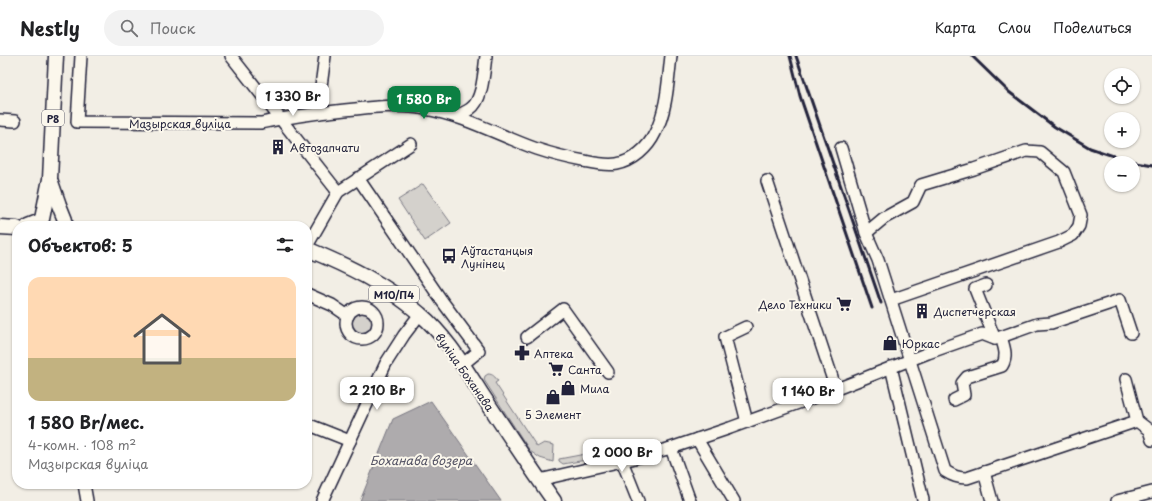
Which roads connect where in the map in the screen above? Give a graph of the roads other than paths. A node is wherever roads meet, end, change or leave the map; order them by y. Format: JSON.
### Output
{"nodes":[{"id":1,"x":56,"y":56,"type":"edge"},
{"id":2,"x":81,"y":56,"type":"edge"},
{"id":3,"x":231,"y":56,"type":"edge"},
{"id":4,"x":326,"y":56,"type":"edge"},
{"id":5,"x":486,"y":56,"type":"edge"},
{"id":6,"x":671,"y":56,"type":"edge"},
{"id":7,"x":319,"y":113,"type":"junction"},
{"id":8,"x":456,"y":116,"type":"junction"},
{"id":9,"x":280,"y":119,"type":"junction"},
{"id":10,"x":0,"y":120,"type":"edge"},
{"id":11,"x":15,"y":121,"type":"dead end"},
{"id":12,"x":411,"y":144,"type":"dead end"},
{"id":13,"x":842,"y":148,"type":"dead end"},
{"id":14,"x":358,"y":178,"type":"junction"},
{"id":15,"x":50,"y":179,"type":"junction"},
{"id":16,"x":767,"y":181,"type":"dead end"},
{"id":17,"x":338,"y":192,"type":"junction"},
{"id":18,"x":30,"y":221,"type":"edge"},
{"id":19,"x":38,"y":221,"type":"edge"},
{"id":20,"x":64,"y":221,"type":"edge"},
{"id":21,"x":67,"y":221,"type":"edge"},
{"id":22,"x":12,"y":227,"type":"edge"},
{"id":23,"x":0,"y":228,"type":"edge"},
{"id":24,"x":866,"y":233,"type":"junction"},
{"id":25,"x":312,"y":238,"type":"edge"},
{"id":26,"x":312,"y":249,"type":"edge"},
{"id":27,"x":986,"y":285,"type":"dead end"},
{"id":28,"x":312,"y":296,"type":"edge"},
{"id":29,"x":890,"y":300,"type":"junction"},
{"id":30,"x":420,"y":314,"type":"junction"},
{"id":31,"x":348,"y":316,"type":"dead end"},
{"id":32,"x":746,"y":327,"type":"dead end"},
{"id":33,"x":1131,"y":333,"type":"dead end"},
{"id":34,"x":527,"y":337,"type":"dead end"},
{"id":35,"x":998,"y":338,"type":"junction"},
{"id":36,"x":910,"y":360,"type":"junction"},
{"id":37,"x":463,"y":364,"type":"junction"},
{"id":38,"x":891,"y":368,"type":"junction"},
{"id":39,"x":608,"y":372,"type":"dead end"},
{"id":40,"x":1126,"y":379,"type":"dead end"},
{"id":41,"x":834,"y":390,"type":"junction"},
{"id":42,"x":954,"y":400,"type":"dead end"},
{"id":43,"x":747,"y":422,"type":"junction"},
{"id":44,"x":1144,"y":422,"type":"edge"},
{"id":45,"x":312,"y":426,"type":"edge"},
{"id":46,"x":697,"y":439,"type":"junction"},
{"id":47,"x":1152,"y":440,"type":"edge"},
{"id":48,"x":350,"y":441,"type":"junction"},
{"id":49,"x":671,"y":448,"type":"junction"},
{"id":50,"x":622,"y":461,"type":"junction"},
{"id":51,"x":984,"y":472,"type":"junction"},
{"id":52,"x":539,"y":480,"type":"junction"},
{"id":53,"x":85,"y":489,"type":"edge"},
{"id":54,"x":1152,"y":492,"type":"edge"},
{"id":55,"x":1131,"y":499,"type":"edge"},
{"id":56,"x":923,"y":500,"type":"dead end"},
{"id":57,"x":86,"y":501,"type":"edge"},
{"id":58,"x":322,"y":501,"type":"edge"},
{"id":59,"x":554,"y":501,"type":"edge"},
{"id":60,"x":638,"y":501,"type":"edge"},
{"id":61,"x":690,"y":501,"type":"edge"},
{"id":62,"x":734,"y":501,"type":"edge"},
{"id":63,"x":992,"y":501,"type":"edge"},
{"id":64,"x":1117,"y":501,"type":"edge"}],
"edges":[{"from":1,"to":15,"type":"main road","number":"Р8"},
{"from":2,"to":9,"type":"street","name":"Мазырская вуліца"},
{"from":3,"to":9,"type":"street"},
{"from":4,"to":7,"type":"street"},
{"from":5,"to":8,"type":"street"},
{"from":6,"to":8,"type":"street","name":"Мазырская вуліца"},
{"from":7,"to":8,"type":"street","name":"Мазырская вуліца"},
{"from":7,"to":9,"type":"street","name":"Мазырская вуліца"},
{"from":9,"to":17,"type":"street"},
{"from":10,"to":11,"type":"street"},
{"from":12,"to":14,"type":"street"},
{"from":13,"to":24,"type":"street"},
{"from":14,"to":17,"type":"street"},
{"from":14,"to":37,"type":"street"},
{"from":15,"to":18,"type":"main road","number":"Р8"},
{"from":15,"to":21,"type":"main road","number":"Р8"},
{"from":16,"to":41,"type":"street"},
{"from":17,"to":25,"type":"street","name":"вуліца Боханава"},
{"from":19,"to":20,"type":"main road"},
{"from":22,"to":23,"type":"main road"},
{"from":24,"to":29,"type":"street"},
{"from":24,"to":29,"type":"street"},
{"from":26,"to":30,"type":"main road","name":"вуліца Боханава","number":"М10/П4"},
{"from":27,"to":35,"type":"street"},
{"from":28,"to":31,"type":"street"},
{"from":29,"to":36,"type":"street"},
{"from":30,"to":37,"type":"main road","name":"вуліца Боханава","number":"М10/П4"},
{"from":30,"to":48,"type":"street"},
{"from":32,"to":43,"type":"street"},
{"from":33,"to":35,"type":"street"},
{"from":34,"to":39,"type":"street"},
{"from":35,"to":36,"type":"street"},
{"from":35,"to":42,"type":"street"},
{"from":36,"to":38,"type":"street"},
{"from":36,"to":51,"type":"street"},
{"from":37,"to":52,"type":"main road","name":"вуліца Боханава","number":"М10/П4"},
{"from":38,"to":41,"type":"street"},
{"from":38,"to":56,"type":"street"},
{"from":40,"to":44,"type":"street"},
{"from":41,"to":43,"type":"street"},
{"from":43,"to":46,"type":"street"},
{"from":44,"to":47,"type":"street"},
{"from":44,"to":51,"type":"street"},
{"from":45,"to":48,"type":"street"},
{"from":46,"to":49,"type":"street"},
{"from":46,"to":62,"type":"street"},
{"from":48,"to":58,"type":"street"},
{"from":49,"to":50,"type":"street"},
{"from":49,"to":61,"type":"street"},
{"from":50,"to":52,"type":"street"},
{"from":50,"to":60,"type":"street"},
{"from":51,"to":63,"type":"street"},
{"from":52,"to":59,"type":"main road","name":"вуліца Боханава","number":"М10/П4"},
{"from":53,"to":57,"type":"street"},
{"from":54,"to":55,"type":"street"},
{"from":55,"to":64,"type":"street"}]}
